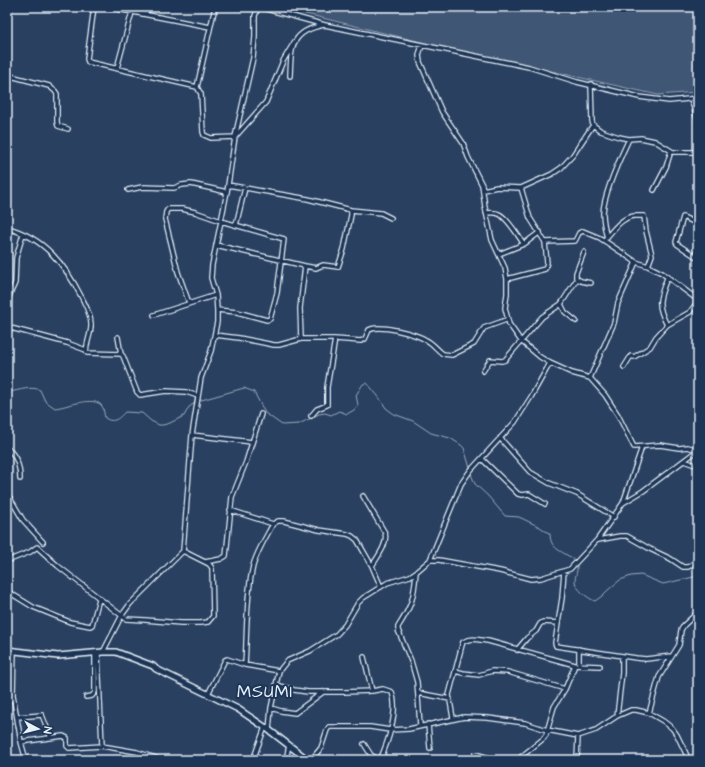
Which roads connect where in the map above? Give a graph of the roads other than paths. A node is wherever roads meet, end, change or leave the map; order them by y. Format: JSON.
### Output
{"nodes":[{"id":1,"x":11,"y":7,"type":"edge"},
{"id":2,"x":94,"y":7,"type":"edge"},
{"id":3,"x":108,"y":7,"type":"edge"},
{"id":4,"x":215,"y":7,"type":"edge"},
{"id":5,"x":259,"y":7,"type":"edge"},
{"id":6,"x":132,"y":12,"type":"junction"},
{"id":7,"x":7,"y":18,"type":"edge"},
{"id":8,"x":325,"y":25,"type":"junction"},
{"id":9,"x":210,"y":27,"type":"junction"},
{"id":10,"x":294,"y":41,"type":"junction"},
{"id":11,"x":422,"y":45,"type":"junction"},
{"id":12,"x":117,"y":68,"type":"junction"},
{"id":13,"x":7,"y":74,"type":"edge"},
{"id":14,"x":290,"y":76,"type":"dead end"},
{"id":15,"x":591,"y":84,"type":"junction"},
{"id":16,"x":196,"y":87,"type":"junction"},
{"id":17,"x":691,"y":98,"type":"junction"},
{"id":18,"x":698,"y":98,"type":"edge"},
{"id":19,"x":698,"y":121,"type":"edge"},
{"id":20,"x":593,"y":125,"type":"junction"},
{"id":21,"x":68,"y":129,"type":"dead end"},
{"id":22,"x":235,"y":137,"type":"junction"},
{"id":23,"x":629,"y":139,"type":"junction"},
{"id":24,"x":671,"y":151,"type":"junction"},
{"id":25,"x":698,"y":152,"type":"edge"},
{"id":26,"x":228,"y":185,"type":"junction"},
{"id":27,"x":245,"y":188,"type":"junction"},
{"id":28,"x":521,"y":188,"type":"junction"},
{"id":29,"x":128,"y":190,"type":"dead end"},
{"id":30,"x":483,"y":190,"type":"junction"},
{"id":31,"x":654,"y":190,"type":"dead end"},
{"id":32,"x":227,"y":192,"type":"junction"},
{"id":33,"x":351,"y":210,"type":"junction"},
{"id":34,"x":486,"y":214,"type":"junction"},
{"id":35,"x":390,"y":218,"type":"dead end"},
{"id":36,"x":221,"y":221,"type":"junction"},
{"id":37,"x":698,"y":224,"type":"edge"},
{"id":38,"x":236,"y":225,"type":"junction"},
{"id":39,"x":7,"y":228,"type":"edge"},
{"id":40,"x":540,"y":232,"type":"junction"},
{"id":41,"x":23,"y":234,"type":"junction"},
{"id":42,"x":606,"y":239,"type":"junction"},
{"id":43,"x":545,"y":242,"type":"junction"},
{"id":44,"x":524,"y":244,"type":"junction"},
{"id":45,"x":216,"y":245,"type":"junction"},
{"id":46,"x":584,"y":252,"type":"dead end"},
{"id":47,"x":499,"y":254,"type":"junction"},
{"id":48,"x":698,"y":258,"type":"edge"},
{"id":49,"x":280,"y":261,"type":"junction"},
{"id":50,"x":636,"y":262,"type":"junction"},
{"id":51,"x":305,"y":266,"type":"junction"},
{"id":52,"x":648,"y":266,"type":"junction"},
{"id":53,"x":507,"y":278,"type":"junction"},
{"id":54,"x":667,"y":278,"type":"junction"},
{"id":55,"x":577,"y":279,"type":"junction"},
{"id":56,"x":591,"y":283,"type":"dead end"},
{"id":57,"x":216,"y":295,"type":"junction"},
{"id":58,"x":698,"y":301,"type":"edge"},
{"id":59,"x":189,"y":303,"type":"junction"},
{"id":60,"x":561,"y":304,"type":"junction"},
{"id":61,"x":7,"y":305,"type":"edge"},
{"id":62,"x":217,"y":310,"type":"junction"},
{"id":63,"x":154,"y":315,"type":"dead end"},
{"id":64,"x":506,"y":320,"type":"junction"},
{"id":65,"x":576,"y":321,"type":"dead end"},
{"id":66,"x":667,"y":325,"type":"junction"},
{"id":67,"x":7,"y":327,"type":"edge"},
{"id":68,"x":215,"y":335,"type":"junction"},
{"id":69,"x":118,"y":337,"type":"dead end"},
{"id":70,"x":301,"y":339,"type":"junction"},
{"id":71,"x":335,"y":339,"type":"junction"},
{"id":72,"x":521,"y":340,"type":"junction"},
{"id":73,"x":86,"y":350,"type":"junction"},
{"id":74,"x":121,"y":354,"type":"junction"},
{"id":75,"x":550,"y":363,"type":"junction"},
{"id":76,"x":624,"y":367,"type":"dead end"},
{"id":77,"x":483,"y":371,"type":"dead end"},
{"id":78,"x":590,"y":378,"type":"junction"},
{"id":79,"x":198,"y":396,"type":"junction"},
{"id":80,"x":261,"y":414,"type":"dead end"},
{"id":81,"x":311,"y":416,"type":"dead end"},
{"id":82,"x":192,"y":435,"type":"junction"},
{"id":83,"x":500,"y":438,"type":"junction"},
{"id":84,"x":252,"y":442,"type":"junction"},
{"id":85,"x":642,"y":447,"type":"junction"},
{"id":86,"x":7,"y":448,"type":"edge"},
{"id":87,"x":698,"y":450,"type":"edge"},
{"id":88,"x":482,"y":459,"type":"junction"},
{"id":89,"x":684,"y":461,"type":"junction"},
{"id":90,"x":698,"y":466,"type":"edge"},
{"id":91,"x":20,"y":479,"type":"dead end"},
{"id":92,"x":7,"y":493,"type":"edge"},
{"id":93,"x":364,"y":496,"type":"dead end"},
{"id":94,"x":623,"y":503,"type":"junction"},
{"id":95,"x":545,"y":504,"type":"dead end"},
{"id":96,"x":230,"y":510,"type":"junction"},
{"id":97,"x":614,"y":517,"type":"junction"},
{"id":98,"x":273,"y":524,"type":"junction"},
{"id":99,"x":597,"y":540,"type":"junction"},
{"id":100,"x":43,"y":542,"type":"dead end"},
{"id":101,"x":183,"y":551,"type":"junction"},
{"id":102,"x":430,"y":560,"type":"junction"},
{"id":103,"x":698,"y":560,"type":"edge"},
{"id":104,"x":7,"y":561,"type":"edge"},
{"id":105,"x":204,"y":562,"type":"junction"},
{"id":106,"x":372,"y":566,"type":"junction"},
{"id":107,"x":564,"y":571,"type":"junction"},
{"id":108,"x":416,"y":572,"type":"junction"},
{"id":109,"x":381,"y":587,"type":"junction"},
{"id":110,"x":7,"y":590,"type":"edge"},
{"id":111,"x":99,"y":599,"type":"junction"},
{"id":112,"x":698,"y":612,"type":"edge"},
{"id":113,"x":122,"y":615,"type":"junction"},
{"id":114,"x":558,"y":623,"type":"junction"},
{"id":115,"x":579,"y":649,"type":"junction"},
{"id":116,"x":7,"y":650,"type":"edge"},
{"id":117,"x":517,"y":650,"type":"junction"},
{"id":118,"x":14,"y":651,"type":"junction"},
{"id":119,"x":99,"y":653,"type":"junction"},
{"id":120,"x":622,"y":656,"type":"junction"},
{"id":121,"x":672,"y":656,"type":"junction"},
{"id":122,"x":364,"y":657,"type":"dead end"},
{"id":123,"x":245,"y":665,"type":"junction"},
{"id":124,"x":577,"y":665,"type":"junction"},
{"id":125,"x":600,"y":666,"type":"dead end"},
{"id":126,"x":279,"y":671,"type":"junction"},
{"id":127,"x":455,"y":671,"type":"junction"},
{"id":128,"x":277,"y":685,"type":"junction"},
{"id":129,"x":565,"y":688,"type":"junction"},
{"id":130,"x":372,"y":691,"type":"junction"},
{"id":131,"x":323,"y":692,"type":"junction"},
{"id":132,"x":418,"y":693,"type":"junction"},
{"id":133,"x":208,"y":694,"type":"junction"},
{"id":134,"x":13,"y":695,"type":"junction"},
{"id":135,"x":86,"y":698,"type":"dead end"},
{"id":136,"x":450,"y":699,"type":"junction"},
{"id":137,"x":7,"y":702,"type":"edge"},
{"id":138,"x":271,"y":708,"type":"junction"},
{"id":139,"x":649,"y":713,"type":"junction"},
{"id":140,"x":617,"y":716,"type":"junction"},
{"id":141,"x":17,"y":717,"type":"junction"},
{"id":142,"x":453,"y":718,"type":"junction"},
{"id":143,"x":428,"y":724,"type":"junction"},
{"id":144,"x":420,"y":726,"type":"junction"},
{"id":145,"x":267,"y":729,"type":"junction"},
{"id":146,"x":390,"y":730,"type":"junction"},
{"id":147,"x":547,"y":730,"type":"junction"},
{"id":148,"x":578,"y":736,"type":"junction"},
{"id":149,"x":51,"y":738,"type":"junction"},
{"id":150,"x":21,"y":742,"type":"junction"},
{"id":151,"x":364,"y":744,"type":"dead end"},
{"id":152,"x":289,"y":745,"type":"junction"},
{"id":153,"x":102,"y":746,"type":"junction"},
{"id":154,"x":430,"y":748,"type":"dead end"},
{"id":155,"x":475,"y":754,"type":"dead end"},
{"id":156,"x":381,"y":759,"type":"edge"},
{"id":157,"x":26,"y":760,"type":"edge"},
{"id":158,"x":162,"y":760,"type":"edge"},
{"id":159,"x":253,"y":760,"type":"edge"},
{"id":160,"x":286,"y":760,"type":"edge"},
{"id":161,"x":310,"y":760,"type":"edge"},
{"id":162,"x":402,"y":760,"type":"edge"},
{"id":163,"x":497,"y":760,"type":"edge"},
{"id":164,"x":517,"y":760,"type":"edge"},
{"id":165,"x":577,"y":760,"type":"edge"},
{"id":166,"x":688,"y":760,"type":"edge"}],
"edges":[{"from":1,"to":7,"type":"street"},
{"from":2,"to":12,"type":"street"},
{"from":3,"to":6,"type":"street"},
{"from":4,"to":9,"type":"street"},
{"from":5,"to":8,"type":"street"},
{"from":5,"to":22,"type":"street"},
{"from":6,"to":9,"type":"street"},
{"from":6,"to":12,"type":"street"},
{"from":8,"to":10,"type":"street"},
{"from":8,"to":11,"type":"street"},
{"from":9,"to":16,"type":"street"},
{"from":10,"to":14,"type":"street"},
{"from":10,"to":22,"type":"street"},
{"from":11,"to":15,"type":"street"},
{"from":11,"to":30,"type":"street"},
{"from":12,"to":16,"type":"street"},
{"from":13,"to":21,"type":"street"},
{"from":15,"to":17,"type":"street"},
{"from":15,"to":20,"type":"street"},
{"from":16,"to":22,"type":"street"},
{"from":17,"to":18,"type":"street"},
{"from":17,"to":19,"type":"street"},
{"from":20,"to":23,"type":"street"},
{"from":20,"to":28,"type":"street"},
{"from":22,"to":26,"type":"street"},
{"from":23,"to":24,"type":"street"},
{"from":23,"to":42,"type":"street"},
{"from":24,"to":25,"type":"street"},
{"from":24,"to":31,"type":"street"},
{"from":26,"to":27,"type":"street"},
{"from":26,"to":32,"type":"street"},
{"from":27,"to":33,"type":"street"},
{"from":27,"to":38,"type":"street"},
{"from":28,"to":30,"type":"street"},
{"from":28,"to":40,"type":"street"},
{"from":29,"to":32,"type":"street"},
{"from":30,"to":34,"type":"street"},
{"from":32,"to":36,"type":"street"},
{"from":33,"to":35,"type":"street"},
{"from":33,"to":51,"type":"street"},
{"from":34,"to":44,"type":"street"},
{"from":34,"to":47,"type":"street"},
{"from":36,"to":38,"type":"street"},
{"from":36,"to":45,"type":"street"},
{"from":36,"to":59,"type":"street"},
{"from":37,"to":48,"type":"street"},
{"from":38,"to":49,"type":"street"},
{"from":39,"to":41,"type":"street"},
{"from":40,"to":43,"type":"street"},
{"from":40,"to":44,"type":"street"},
{"from":41,"to":61,"type":"street"},
{"from":41,"to":73,"type":"street"},
{"from":42,"to":43,"type":"street"},
{"from":42,"to":50,"type":"street"},
{"from":42,"to":52,"type":"street"},
{"from":43,"to":53,"type":"street"},
{"from":44,"to":47,"type":"street"},
{"from":45,"to":49,"type":"street"},
{"from":45,"to":57,"type":"street"},
{"from":46,"to":55,"type":"street"},
{"from":47,"to":53,"type":"street"},
{"from":49,"to":51,"type":"street"},
{"from":49,"to":62,"type":"street"},
{"from":50,"to":52,"type":"street"},
{"from":50,"to":78,"type":"street"},
{"from":51,"to":70,"type":"street"},
{"from":52,"to":54,"type":"street"},
{"from":53,"to":64,"type":"street"},
{"from":54,"to":58,"type":"street"},
{"from":54,"to":66,"type":"street"},
{"from":55,"to":56,"type":"street"},
{"from":55,"to":60,"type":"street"},
{"from":57,"to":59,"type":"street"},
{"from":57,"to":62,"type":"street"},
{"from":58,"to":66,"type":"street"},
{"from":59,"to":63,"type":"street"},
{"from":60,"to":65,"type":"street"},
{"from":60,"to":72,"type":"street"},
{"from":62,"to":68,"type":"street"},
{"from":64,"to":71,"type":"street"},
{"from":64,"to":72,"type":"street"},
{"from":66,"to":76,"type":"street"},
{"from":67,"to":73,"type":"street"},
{"from":68,"to":70,"type":"street"},
{"from":68,"to":79,"type":"street"},
{"from":69,"to":74,"type":"street"},
{"from":70,"to":71,"type":"street"},
{"from":71,"to":81,"type":"street"},
{"from":72,"to":75,"type":"street"},
{"from":72,"to":77,"type":"street"},
{"from":73,"to":74,"type":"street"},
{"from":74,"to":79,"type":"street"},
{"from":75,"to":78,"type":"street"},
{"from":75,"to":83,"type":"street"},
{"from":78,"to":85,"type":"street"},
{"from":79,"to":82,"type":"street"},
{"from":80,"to":84,"type":"street"},
{"from":82,"to":84,"type":"street"},
{"from":82,"to":101,"type":"street"},
{"from":83,"to":88,"type":"street"},
{"from":83,"to":97,"type":"street"},
{"from":84,"to":96,"type":"street"},
{"from":85,"to":87,"type":"street"},
{"from":85,"to":94,"type":"street"},
{"from":86,"to":91,"type":"street"},
{"from":87,"to":89,"type":"street"},
{"from":88,"to":95,"type":"street"},
{"from":88,"to":102,"type":"street"},
{"from":89,"to":90,"type":"street"},
{"from":89,"to":94,"type":"street"},
{"from":92,"to":100,"type":"street"},
{"from":93,"to":106,"type":"street"},
{"from":94,"to":97,"type":"street"},
{"from":96,"to":98,"type":"street"},
{"from":96,"to":105,"type":"street"},
{"from":97,"to":99,"type":"street"},
{"from":98,"to":106,"type":"street"},
{"from":98,"to":123,"type":"street"},
{"from":99,"to":103,"type":"street"},
{"from":99,"to":107,"type":"street"},
{"from":101,"to":105,"type":"street"},
{"from":101,"to":113,"type":"street"},
{"from":102,"to":107,"type":"street"},
{"from":102,"to":108,"type":"street"},
{"from":104,"to":111,"type":"street"},
{"from":105,"to":113,"type":"street"},
{"from":106,"to":109,"type":"street"},
{"from":107,"to":114,"type":"street"},
{"from":108,"to":109,"type":"street"},
{"from":108,"to":132,"type":"street"},
{"from":109,"to":126,"type":"street"},
{"from":110,"to":111,"type":"street"},
{"from":111,"to":113,"type":"street"},
{"from":112,"to":121,"type":"street"},
{"from":113,"to":119,"type":"street"},
{"from":114,"to":115,"type":"street"},
{"from":114,"to":117,"type":"street"},
{"from":115,"to":120,"type":"street"},
{"from":115,"to":124,"type":"street"},
{"from":116,"to":118,"type":"street"},
{"from":117,"to":124,"type":"street"},
{"from":117,"to":127,"type":"street"},
{"from":118,"to":119,"type":"street"},
{"from":118,"to":134,"type":"street"},
{"from":119,"to":133,"type":"street"},
{"from":119,"to":135,"type":"street"},
{"from":119,"to":153,"type":"street"},
{"from":120,"to":121,"type":"street"},
{"from":120,"to":140,"type":"street"},
{"from":121,"to":139,"type":"street"},
{"from":122,"to":130,"type":"street"},
{"from":123,"to":126,"type":"street"},
{"from":123,"to":133,"type":"street"},
{"from":124,"to":125,"type":"street"},
{"from":124,"to":129,"type":"street"},
{"from":126,"to":128,"type":"street"},
{"from":127,"to":129,"type":"street"},
{"from":127,"to":136,"type":"street"},
{"from":128,"to":131,"type":"street"},
{"from":128,"to":138,"type":"street"},
{"from":129,"to":147,"type":"street"},
{"from":130,"to":131,"type":"street"},
{"from":130,"to":146,"type":"street"},
{"from":131,"to":138,"type":"street"},
{"from":132,"to":136,"type":"street"},
{"from":132,"to":144,"type":"street"},
{"from":133,"to":145,"type":"street"},
{"from":134,"to":137,"type":"street"},
{"from":134,"to":141,"type":"street"},
{"from":136,"to":142,"type":"street"},
{"from":138,"to":145,"type":"street"},
{"from":139,"to":140,"type":"street"},
{"from":139,"to":166,"type":"street"},
{"from":140,"to":148,"type":"street"},
{"from":141,"to":149,"type":"street"},
{"from":141,"to":150,"type":"street"},
{"from":142,"to":143,"type":"street"},
{"from":142,"to":147,"type":"street"},
{"from":143,"to":144,"type":"street"},
{"from":143,"to":154,"type":"street"},
{"from":144,"to":146,"type":"street"},
{"from":145,"to":152,"type":"street"},
{"from":145,"to":159,"type":"street"},
{"from":146,"to":156,"type":"street"},
{"from":146,"to":161,"type":"street"},
{"from":147,"to":148,"type":"street"},
{"from":147,"to":164,"type":"street"},
{"from":148,"to":165,"type":"street"},
{"from":149,"to":150,"type":"street"},
{"from":149,"to":153,"type":"street"},
{"from":150,"to":157,"type":"street"},
{"from":151,"to":156,"type":"street"},
{"from":152,"to":160,"type":"street"},
{"from":152,"to":161,"type":"street"},
{"from":153,"to":158,"type":"street"},
{"from":155,"to":163,"type":"street"},
{"from":156,"to":162,"type":"street"}]}
